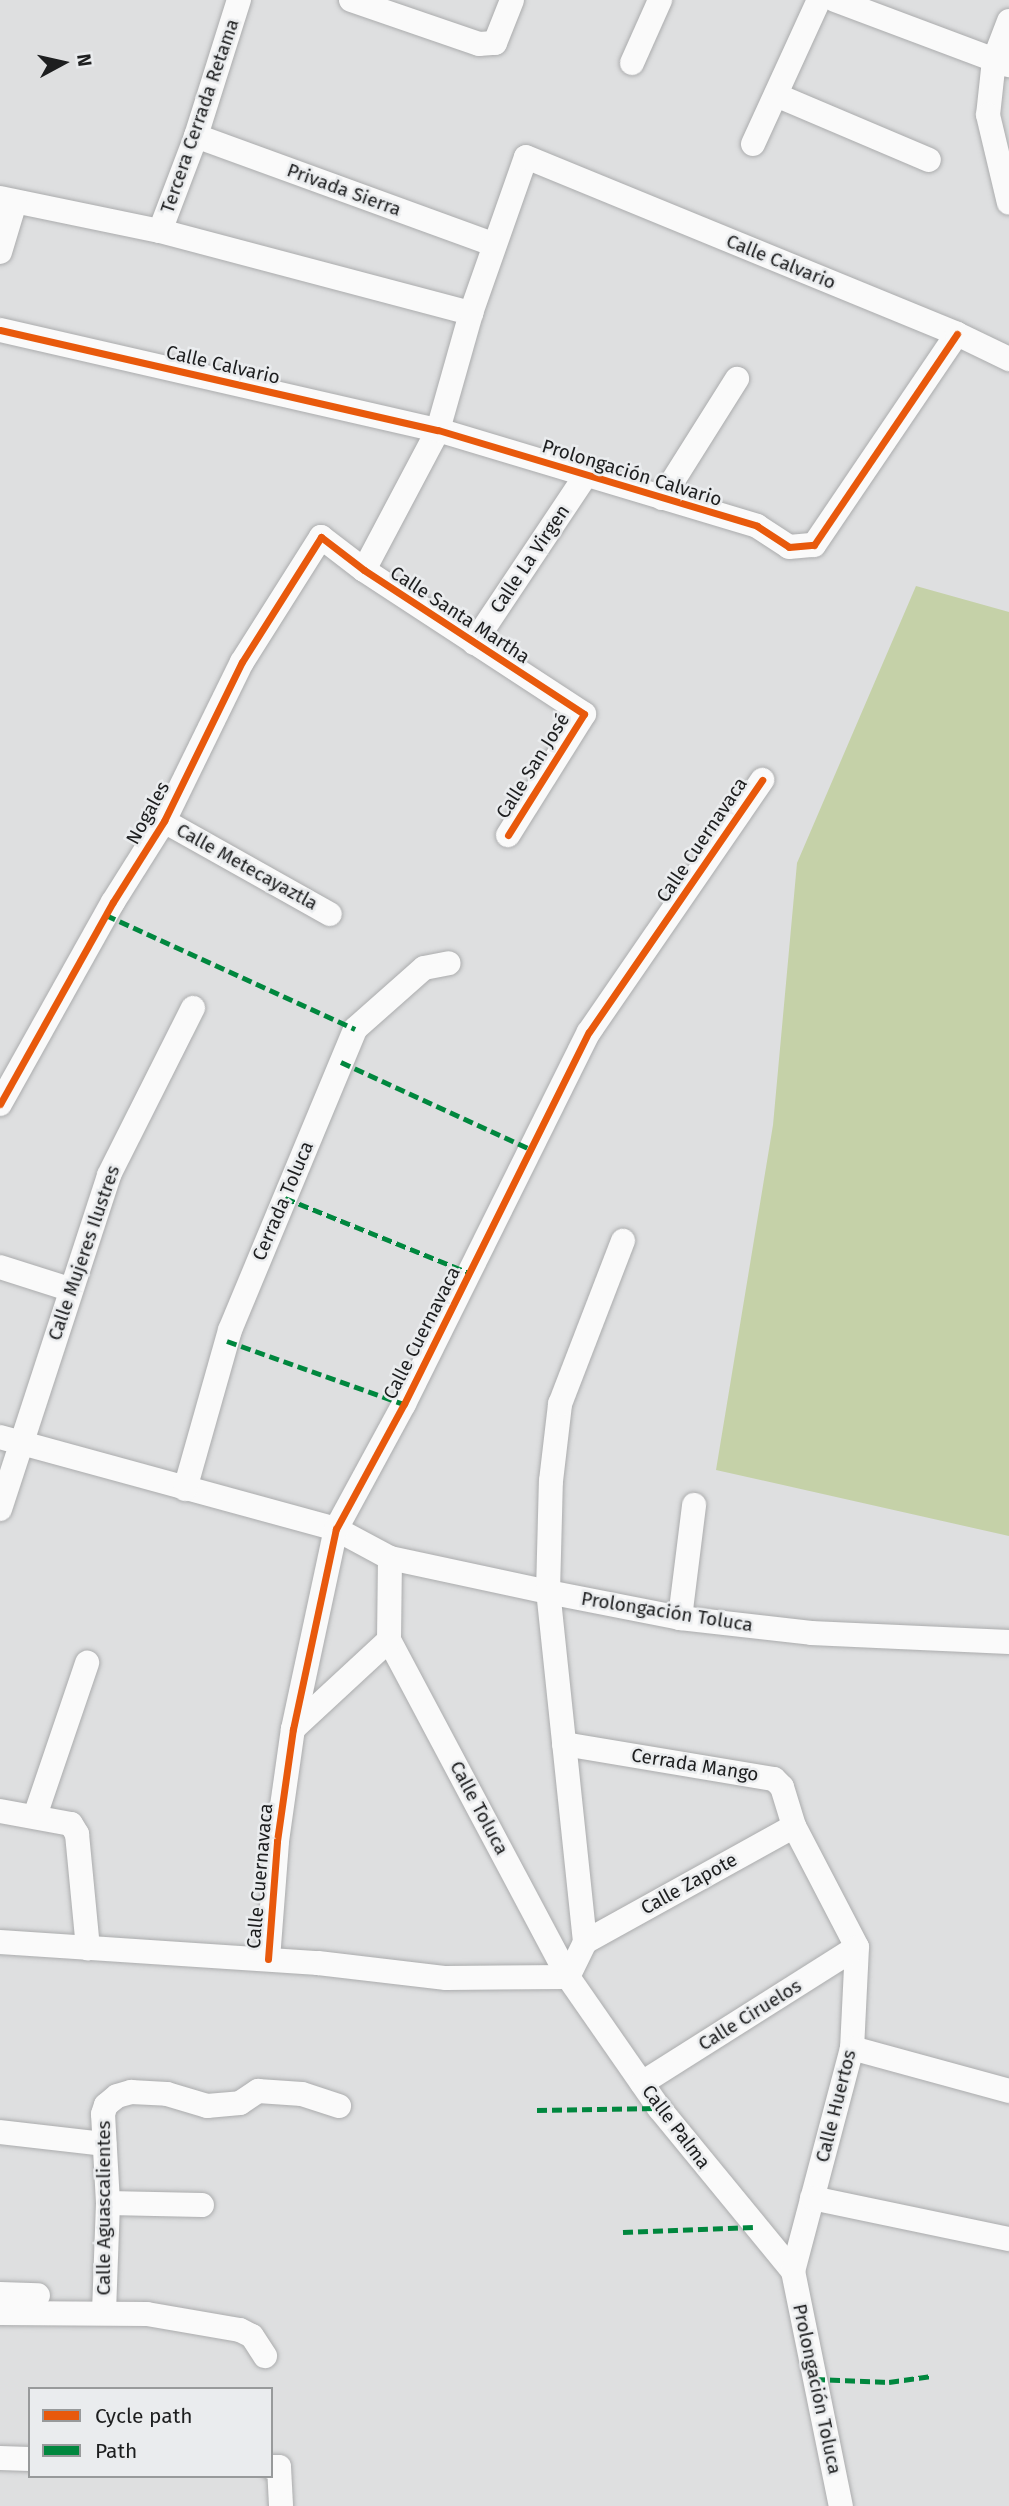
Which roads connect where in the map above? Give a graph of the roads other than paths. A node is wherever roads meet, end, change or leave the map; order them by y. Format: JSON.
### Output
{"nodes":[{"id":1,"x":239,"y":0,"type":"edge"},
{"id":2,"x":351,"y":0,"type":"edge"},
{"id":3,"x":512,"y":0,"type":"edge"},
{"id":4,"x":660,"y":0,"type":"edge"},
{"id":5,"x":819,"y":0,"type":"edge"},
{"id":6,"x":835,"y":0,"type":"edge"},
{"id":7,"x":1009,"y":21,"type":"edge"},
{"id":8,"x":632,"y":63,"type":"dead end"},
{"id":9,"x":1001,"y":63,"type":"edge"},
{"id":10,"x":776,"y":95,"type":"junction"},
{"id":11,"x":196,"y":136,"type":"junction"},
{"id":12,"x":753,"y":145,"type":"dead end"},
{"id":13,"x":929,"y":160,"type":"dead end"},
{"id":14,"x":7,"y":200,"type":"edge"},
{"id":15,"x":1009,"y":202,"type":"edge"},
{"id":16,"x":160,"y":232,"type":"junction"},
{"id":17,"x":493,"y":244,"type":"junction"},
{"id":18,"x":0,"y":252,"type":"edge"},
{"id":19,"x":471,"y":313,"type":"junction"},
{"id":20,"x":0,"y":330,"type":"edge"},
{"id":21,"x":957,"y":334,"type":"junction"},
{"id":22,"x":1009,"y":359,"type":"edge"},
{"id":23,"x":737,"y":379,"type":"dead end"},
{"id":24,"x":438,"y":430,"type":"junction"},
{"id":25,"x":586,"y":475,"type":"junction"},
{"id":26,"x":662,"y":498,"type":"junction"},
{"id":27,"x":321,"y":537,"type":"joint"},
{"id":28,"x":364,"y":570,"type":"junction"},
{"id":29,"x":474,"y":643,"type":"junction"},
{"id":30,"x":584,"y":714,"type":"joint"},
{"id":31,"x":762,"y":780,"type":"dead end"},
{"id":32,"x":164,"y":821,"type":"junction"},
{"id":33,"x":508,"y":835,"type":"dead end"},
{"id":34,"x":330,"y":914,"type":"dead end"},
{"id":35,"x":449,"y":963,"type":"dead end"},
{"id":36,"x":193,"y":1008,"type":"dead end"},
{"id":37,"x":0,"y":1104,"type":"edge"},
{"id":38,"x":623,"y":1241,"type":"dead end"},
{"id":39,"x":0,"y":1267,"type":"edge"},
{"id":40,"x":69,"y":1289,"type":"junction"},
{"id":41,"x":10,"y":1440,"type":"edge"},
{"id":42,"x":185,"y":1489,"type":"junction"},
{"id":43,"x":694,"y":1505,"type":"dead end"},
{"id":44,"x":0,"y":1508,"type":"edge"},
{"id":45,"x":336,"y":1529,"type":"junction"},
{"id":46,"x":390,"y":1558,"type":"junction"},
{"id":47,"x":548,"y":1592,"type":"junction"},
{"id":48,"x":680,"y":1618,"type":"junction"},
{"id":49,"x":389,"y":1640,"type":"junction"},
{"id":50,"x":1009,"y":1642,"type":"edge"},
{"id":51,"x":88,"y":1663,"type":"dead end"},
{"id":52,"x":293,"y":1729,"type":"junction"},
{"id":53,"x":564,"y":1744,"type":"junction"},
{"id":54,"x":0,"y":1811,"type":"edge"},
{"id":55,"x":35,"y":1816,"type":"junction"},
{"id":56,"x":794,"y":1826,"type":"junction"},
{"id":57,"x":0,"y":1942,"type":"edge"},
{"id":58,"x":585,"y":1942,"type":"junction"},
{"id":59,"x":857,"y":1947,"type":"junction"},
{"id":60,"x":88,"y":1948,"type":"junction"},
{"id":61,"x":268,"y":1959,"type":"junction"},
{"id":62,"x":568,"y":1977,"type":"junction"},
{"id":63,"x":852,"y":2048,"type":"junction"},
{"id":64,"x":642,"y":2082,"type":"junction"},
{"id":65,"x":1009,"y":2091,"type":"edge"},
{"id":66,"x":339,"y":2106,"type":"dead end"},
{"id":67,"x":0,"y":2133,"type":"edge"},
{"id":68,"x":104,"y":2144,"type":"junction"},
{"id":69,"x":813,"y":2198,"type":"junction"},
{"id":70,"x":108,"y":2203,"type":"junction"},
{"id":71,"x":201,"y":2205,"type":"dead end"},
{"id":72,"x":1009,"y":2239,"type":"edge"},
{"id":73,"x":793,"y":2271,"type":"junction"},
{"id":74,"x":0,"y":2294,"type":"edge"},
{"id":75,"x":38,"y":2295,"type":"dead end"},
{"id":76,"x":104,"y":2312,"type":"junction"},
{"id":77,"x":0,"y":2313,"type":"edge"},
{"id":78,"x":265,"y":2356,"type":"dead end"},
{"id":79,"x":0,"y":2458,"type":"edge"},
{"id":80,"x":28,"y":2459,"type":"edge"},
{"id":81,"x":275,"y":2467,"type":"edge"},
{"id":82,"x":281,"y":2506,"type":"edge"},
{"id":83,"x":841,"y":2506,"type":"edge"}],
"edges":[{"from":1,"to":11,"type":"street","name":"Tercera Cerrada Retama"},
{"from":2,"to":3,"type":"street"},
{"from":4,"to":8,"type":"street"},
{"from":5,"to":10,"type":"street"},
{"from":6,"to":9,"type":"street"},
{"from":7,"to":9,"type":"street"},
{"from":9,"to":15,"type":"street"},
{"from":10,"to":12,"type":"street"},
{"from":10,"to":13,"type":"street"},
{"from":11,"to":16,"type":"street","name":"Tercera Cerrada Retama"},
{"from":11,"to":17,"type":"street","name":"Privada Sierra"},
{"from":14,"to":16,"type":"street"},
{"from":14,"to":18,"type":"street"},
{"from":16,"to":19,"type":"street"},
{"from":17,"to":19,"type":"street","name":"Calle Calvario"},
{"from":17,"to":21,"type":"street","name":"Calle Calvario"},
{"from":19,"to":24,"type":"street","name":"Calle Calvario"},
{"from":20,"to":24,"type":"street","name":"Calle Calvario"},
{"from":21,"to":22,"type":"street"},
{"from":21,"to":26,"type":"street","name":"Prolongación Calvario"},
{"from":23,"to":26,"type":"street"},
{"from":24,"to":25,"type":"street","name":"Prolongación Calvario"},
{"from":24,"to":28,"type":"street"},
{"from":25,"to":26,"type":"street","name":"Prolongación Calvario"},
{"from":25,"to":29,"type":"street","name":"Calle La Virgen"},
{"from":27,"to":28,"type":"street","name":"Calle Santa Martha"},
{"from":27,"to":32,"type":"street","name":"Nogales"},
{"from":28,"to":29,"type":"street","name":"Calle Santa Martha"},
{"from":29,"to":30,"type":"street","name":"Calle Santa Martha"},
{"from":30,"to":33,"type":"street","name":"Calle San José"},
{"from":31,"to":45,"type":"street","name":"Calle Cuernavaca"},
{"from":32,"to":34,"type":"street","name":"Calle Metecayaztla"},
{"from":32,"to":37,"type":"street","name":"Nogales"},
{"from":35,"to":42,"type":"street","name":"Cerrada Toluca"},
{"from":36,"to":40,"type":"street","name":"Calle Mujeres Ilustres"},
{"from":38,"to":47,"type":"street"},
{"from":39,"to":40,"type":"street"},
{"from":40,"to":41,"type":"street","name":"Calle Mujeres Ilustres"},
{"from":41,"to":42,"type":"street"},
{"from":41,"to":44,"type":"street","name":"Calle Mujeres Ilustres"},
{"from":42,"to":45,"type":"street"},
{"from":43,"to":48,"type":"street"},
{"from":45,"to":46,"type":"street","name":"Prolongación Toluca"},
{"from":45,"to":52,"type":"street","name":"Calle Cuernavaca"},
{"from":46,"to":47,"type":"street","name":"Prolongación Toluca"},
{"from":46,"to":49,"type":"street"},
{"from":47,"to":48,"type":"street","name":"Prolongación Toluca"},
{"from":47,"to":53,"type":"street"},
{"from":48,"to":50,"type":"street","name":"Prolongación Toluca"},
{"from":49,"to":52,"type":"street"},
{"from":49,"to":62,"type":"street","name":"Calle Toluca"},
{"from":51,"to":55,"type":"street"},
{"from":52,"to":61,"type":"street","name":"Calle Cuernavaca"},
{"from":53,"to":56,"type":"street","name":"Cerrada Mango"},
{"from":53,"to":58,"type":"street"},
{"from":54,"to":55,"type":"street"},
{"from":55,"to":60,"type":"street"},
{"from":56,"to":58,"type":"street","name":"Calle Zapote"},
{"from":56,"to":59,"type":"street"},
{"from":57,"to":60,"type":"street","name":"Calle Cuernavaca"},
{"from":58,"to":62,"type":"street"},
{"from":59,"to":63,"type":"street","name":"Calle Huertos"},
{"from":59,"to":64,"type":"street","name":"Calle Ciruelos"},
{"from":60,"to":61,"type":"street","name":"Calle Cuernavaca"},
{"from":61,"to":62,"type":"street"},
{"from":62,"to":64,"type":"street","name":"Calle Palma"},
{"from":63,"to":65,"type":"street"},
{"from":63,"to":69,"type":"street","name":"Calle Huertos"},
{"from":64,"to":73,"type":"street","name":"Calle Palma"},
{"from":66,"to":68,"type":"street","name":"Calle Aguascalientes"},
{"from":67,"to":68,"type":"street"},
{"from":68,"to":70,"type":"street","name":"Calle Aguascalientes"},
{"from":69,"to":72,"type":"street"},
{"from":69,"to":73,"type":"street","name":"Calle Huertos"},
{"from":70,"to":71,"type":"street"},
{"from":70,"to":76,"type":"street","name":"Calle Aguascalientes"},
{"from":73,"to":83,"type":"street","name":"Prolongación Toluca"},
{"from":74,"to":75,"type":"street"},
{"from":76,"to":77,"type":"street"},
{"from":76,"to":78,"type":"street"},
{"from":79,"to":80,"type":"street"},
{"from":81,"to":82,"type":"street"}]}
